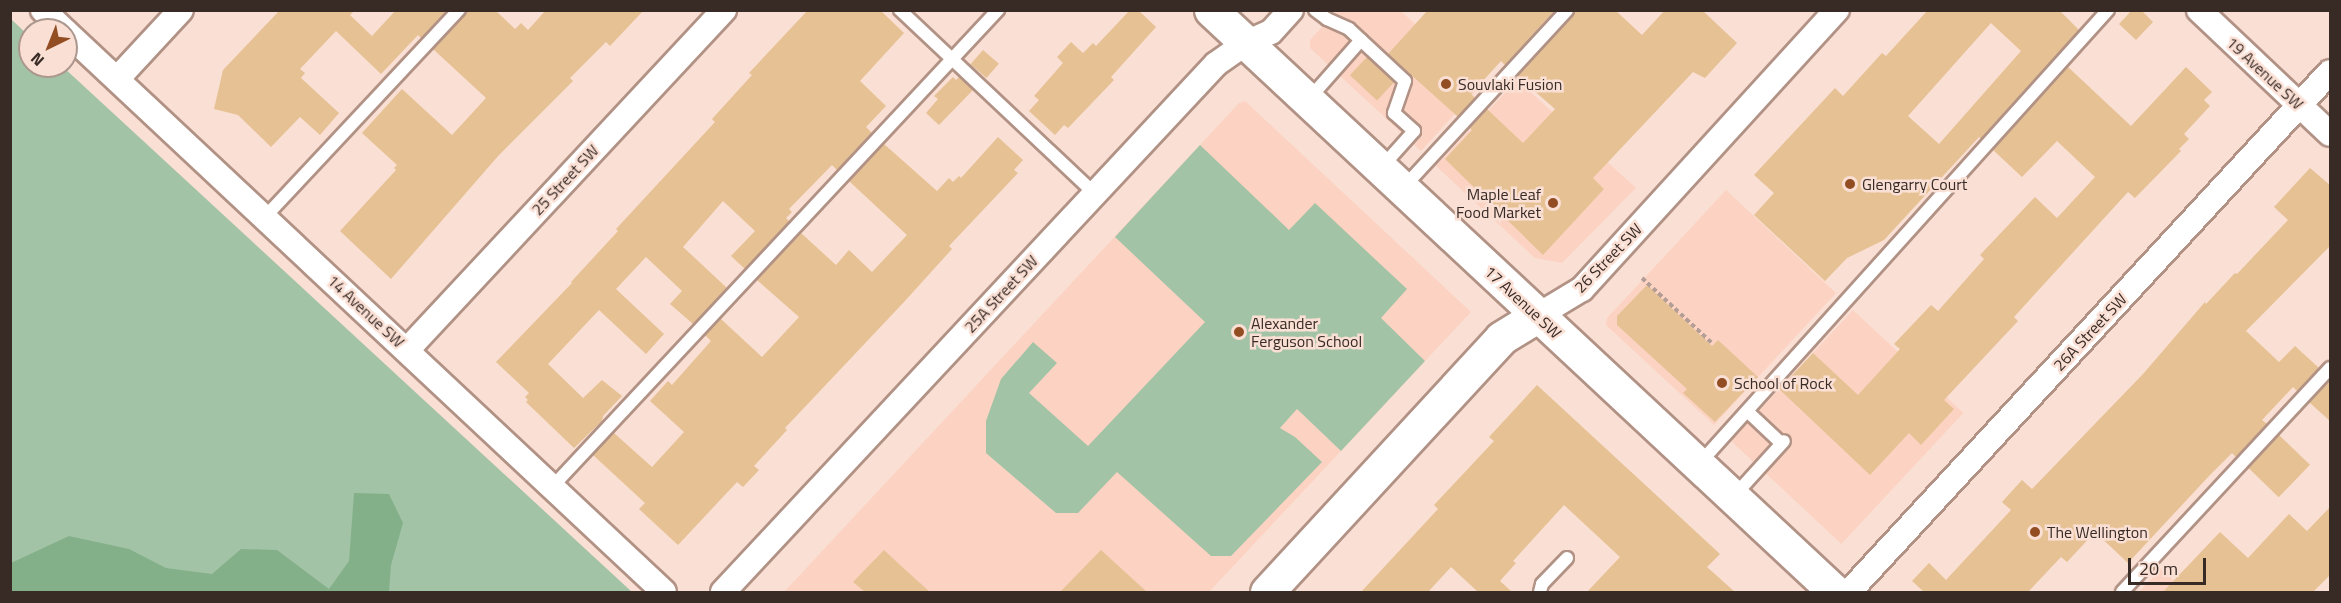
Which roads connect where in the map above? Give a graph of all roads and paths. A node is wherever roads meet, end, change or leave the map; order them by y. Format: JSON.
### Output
{"nodes":[{"id":1,"x":181,"y":10,"type":"edge"},
{"id":2,"x":459,"y":10,"type":"edge"},
{"id":3,"x":724,"y":10,"type":"edge"},
{"id":4,"x":900,"y":10,"type":"edge"},
{"id":5,"x":998,"y":10,"type":"edge"},
{"id":6,"x":1211,"y":10,"type":"edge"},
{"id":7,"x":1291,"y":10,"type":"edge"},
{"id":8,"x":1316,"y":10,"type":"edge"},
{"id":9,"x":1567,"y":10,"type":"edge"},
{"id":10,"x":1837,"y":10,"type":"edge"},
{"id":11,"x":2108,"y":10,"type":"edge"},
{"id":12,"x":2199,"y":10,"type":"edge"},
{"id":13,"x":1361,"y":40,"type":"junction"},
{"id":14,"x":78,"y":43,"type":"edge"},
{"id":15,"x":1246,"y":43,"type":"junction"},
{"id":16,"x":952,"y":60,"type":"junction"},
{"id":17,"x":2331,"y":72,"type":"edge"},
{"id":18,"x":117,"y":79,"type":"junction"},
{"id":19,"x":1308,"y":101,"type":"junction"},
{"id":20,"x":2300,"y":106,"type":"junction"},
{"id":21,"x":2331,"y":134,"type":"edge"},
{"id":22,"x":1391,"y":179,"type":"junction"},
{"id":23,"x":1095,"y":194,"type":"junction"},
{"id":24,"x":265,"y":217,"type":"junction"},
{"id":25,"x":1642,"y":278,"type":"dead end"},
{"id":26,"x":1537,"y":316,"type":"junction"},
{"id":27,"x":1712,"y":343,"type":"dead end"},
{"id":28,"x":407,"y":350,"type":"junction"},
{"id":29,"x":2331,"y":368,"type":"edge"},
{"id":30,"x":1747,"y":411,"type":"junction"},
{"id":31,"x":1698,"y":465,"type":"junction"},
{"id":32,"x":553,"y":486,"type":"junction"},
{"id":33,"x":1733,"y":496,"type":"junction"},
{"id":34,"x":1567,"y":558,"type":"dead end"},
{"id":35,"x":664,"y":592,"type":"edge"},
{"id":36,"x":723,"y":592,"type":"edge"},
{"id":37,"x":1267,"y":592,"type":"edge"},
{"id":38,"x":1540,"y":592,"type":"edge"},
{"id":39,"x":1835,"y":592,"type":"edge"},
{"id":40,"x":1849,"y":592,"type":"edge"},
{"id":41,"x":2122,"y":592,"type":"edge"}],
"edges":[{"from":1,"to":18,"type":"street"},
{"from":2,"to":24,"type":"lane"},
{"from":3,"to":28,"type":"street","name":"25 Street SW"},
{"from":4,"to":16,"type":"lane"},
{"from":5,"to":16,"type":"lane"},
{"from":6,"to":15,"type":"main road","name":"17 Avenue SW"},
{"from":7,"to":15,"type":"street","name":"25A Street SW"},
{"from":8,"to":13,"type":"lane"},
{"from":9,"to":22,"type":"lane"},
{"from":10,"to":26,"type":"street","name":"26 Street SW"},
{"from":11,"to":30,"type":"lane"},
{"from":12,"to":20,"type":"street","name":"19 Avenue SW"},
{"from":13,"to":19,"type":"lane"},
{"from":13,"to":22,"type":"lane"},
{"from":14,"to":18,"type":"street","name":"14 Avenue SW"},
{"from":15,"to":19,"type":"main road","name":"17 Avenue SW"},
{"from":15,"to":23,"type":"street","name":"25A Street SW"},
{"from":16,"to":23,"type":"lane"},
{"from":16,"to":32,"type":"lane"},
{"from":17,"to":20,"type":"street","name":"26A Street SW"},
{"from":18,"to":24,"type":"street","name":"14 Avenue SW"},
{"from":19,"to":22,"type":"main road","name":"17 Avenue SW"},
{"from":20,"to":21,"type":"street","name":"19 Avenue SW"},
{"from":20,"to":40,"type":"street","name":"26A Street SW"},
{"from":22,"to":26,"type":"main road","name":"17 Avenue SW"},
{"from":23,"to":36,"type":"street","name":"25A Street SW"},
{"from":24,"to":28,"type":"street","name":"14 Avenue SW"},
{"from":25,"to":27,"type":"path"},
{"from":26,"to":31,"type":"main road","name":"17 Avenue SW"},
{"from":26,"to":37,"type":"main road","name":"26 Street SW"},
{"from":28,"to":32,"type":"street","name":"14 Avenue SW"},
{"from":29,"to":41,"type":"lane"},
{"from":30,"to":31,"type":"lane"},
{"from":30,"to":33,"type":"lane"},
{"from":31,"to":33,"type":"main road","name":"17 Avenue SW"},
{"from":32,"to":35,"type":"street","name":"14 Avenue SW"},
{"from":33,"to":39,"type":"main road","name":"17 Avenue SW"},
{"from":34,"to":38,"type":"lane"}]}
